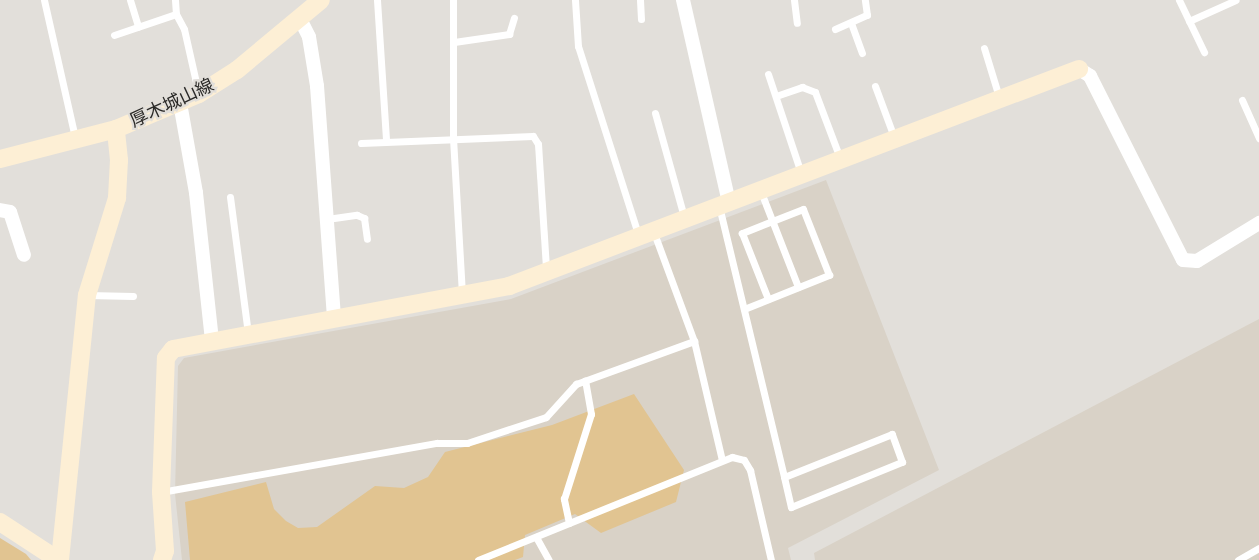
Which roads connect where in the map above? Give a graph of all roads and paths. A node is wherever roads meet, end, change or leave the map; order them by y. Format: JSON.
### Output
{"nodes":[{"id":1,"x":44,"y":0,"type":"edge"},
{"id":2,"x":130,"y":0,"type":"edge"},
{"id":3,"x":175,"y":0,"type":"edge"},
{"id":4,"x":321,"y":0,"type":"edge"},
{"id":5,"x":377,"y":0,"type":"edge"},
{"id":6,"x":453,"y":0,"type":"edge"},
{"id":7,"x":575,"y":0,"type":"edge"},
{"id":8,"x":640,"y":0,"type":"edge"},
{"id":9,"x":683,"y":0,"type":"edge"},
{"id":10,"x":794,"y":0,"type":"edge"},
{"id":11,"x":865,"y":0,"type":"edge"},
{"id":12,"x":1179,"y":0,"type":"edge"},
{"id":13,"x":1236,"y":0,"type":"edge"},
{"id":14,"x":176,"y":14,"type":"junction"},
{"id":15,"x":514,"y":18,"type":"dead end"},
{"id":16,"x":300,"y":19,"type":"junction"},
{"id":17,"x":641,"y":19,"type":"dead end"},
{"id":18,"x":1189,"y":21,"type":"junction"},
{"id":19,"x":851,"y":22,"type":"junction"},
{"id":20,"x":797,"y":23,"type":"dead end"},
{"id":21,"x":138,"y":27,"type":"junction"},
{"id":22,"x":836,"y":29,"type":"dead end"},
{"id":23,"x":114,"y":35,"type":"dead end"},
{"id":24,"x":454,"y":42,"type":"junction"},
{"id":25,"x":984,"y":48,"type":"dead end"},
{"id":26,"x":1204,"y":52,"type":"dead end"},
{"id":27,"x":862,"y":53,"type":"dead end"},
{"id":28,"x":1078,"y":69,"type":"joint"},
{"id":29,"x":768,"y":74,"type":"dead end"},
{"id":30,"x":875,"y":86,"type":"dead end"},
{"id":31,"x":199,"y":94,"type":"junction"},
{"id":32,"x":776,"y":96,"type":"junction"},
{"id":33,"x":1000,"y":99,"type":"junction"},
{"id":34,"x":1242,"y":100,"type":"dead end"},
{"id":35,"x":180,"y":103,"type":"junction"},
{"id":36,"x":655,"y":113,"type":"dead end"},
{"id":37,"x":116,"y":129,"type":"junction"},
{"id":38,"x":453,"y":138,"type":"junction"},
{"id":39,"x":1259,"y":138,"type":"edge"},
{"id":40,"x":75,"y":140,"type":"junction"},
{"id":41,"x":895,"y":140,"type":"junction"},
{"id":42,"x":386,"y":141,"type":"junction"},
{"id":43,"x":361,"y":143,"type":"dead end"},
{"id":44,"x":0,"y":159,"type":"edge"},
{"id":45,"x":841,"y":160,"type":"junction"},
{"id":46,"x":801,"y":175,"type":"junction"},
{"id":47,"x":760,"y":191,"type":"junction"},
{"id":48,"x":230,"y":197,"type":"dead end"},
{"id":49,"x":724,"y":205,"type":"junction"},
{"id":50,"x":0,"y":210,"type":"edge"},
{"id":51,"x":327,"y":219,"type":"junction"},
{"id":52,"x":685,"y":219,"type":"junction"},
{"id":53,"x":772,"y":221,"type":"junction"},
{"id":54,"x":1259,"y":223,"type":"edge"},
{"id":55,"x":646,"y":234,"type":"junction"},
{"id":56,"x":368,"y":239,"type":"dead end"},
{"id":57,"x":24,"y":255,"type":"dead end"},
{"id":58,"x":547,"y":272,"type":"junction"},
{"id":59,"x":798,"y":287,"type":"junction"},
{"id":60,"x":462,"y":294,"type":"junction"},
{"id":61,"x":87,"y":295,"type":"junction"},
{"id":62,"x":133,"y":296,"type":"dead end"},
{"id":63,"x":768,"y":299,"type":"junction"},
{"id":64,"x":744,"y":309,"type":"junction"},
{"id":65,"x":334,"y":318,"type":"junction"},
{"id":66,"x":248,"y":333,"type":"junction"},
{"id":67,"x":212,"y":340,"type":"junction"},
{"id":68,"x":694,"y":340,"type":"junction"},
{"id":69,"x":585,"y":381,"type":"junction"},
{"id":70,"x":722,"y":460,"type":"junction"},
{"id":71,"x":784,"y":477,"type":"junction"},
{"id":72,"x":161,"y":492,"type":"junction"},
{"id":73,"x":0,"y":522,"type":"edge"},
{"id":74,"x":569,"y":523,"type":"junction"},
{"id":75,"x":536,"y":537,"type":"junction"},
{"id":76,"x":1259,"y":548,"type":"edge"},
{"id":77,"x":59,"y":560,"type":"edge"},
{"id":78,"x":162,"y":560,"type":"edge"},
{"id":79,"x":478,"y":560,"type":"edge"},
{"id":80,"x":549,"y":560,"type":"edge"},
{"id":81,"x":771,"y":560,"type":"edge"},
{"id":82,"x":1238,"y":560,"type":"edge"}],
"edges":[{"from":1,"to":40,"type":"lane"},
{"from":2,"to":21,"type":"lane"},
{"from":3,"to":14,"type":"lane"},
{"from":4,"to":16,"type":"street","name":"厚木城山線"},
{"from":5,"to":42,"type":"lane"},
{"from":6,"to":24,"type":"lane"},
{"from":7,"to":55,"type":"lane"},
{"from":8,"to":17,"type":"lane"},
{"from":9,"to":49,"type":"street"},
{"from":10,"to":20,"type":"lane"},
{"from":11,"to":19,"type":"lane"},
{"from":12,"to":18,"type":"lane"},
{"from":13,"to":18,"type":"lane"},
{"from":14,"to":21,"type":"lane"},
{"from":14,"to":31,"type":"lane"},
{"from":15,"to":24,"type":"lane"},
{"from":16,"to":31,"type":"street","name":"厚木城山線"},
{"from":16,"to":51,"type":"street"},
{"from":18,"to":26,"type":"lane"},
{"from":19,"to":22,"type":"lane"},
{"from":19,"to":27,"type":"lane"},
{"from":21,"to":23,"type":"lane"},
{"from":24,"to":38,"type":"lane"},
{"from":25,"to":33,"type":"lane"},
{"from":28,"to":33,"type":"street"},
{"from":28,"to":54,"type":"street"},
{"from":29,"to":32,"type":"lane"},
{"from":30,"to":41,"type":"lane"},
{"from":31,"to":35,"type":"street","name":"厚木城山線"},
{"from":32,"to":45,"type":"lane"},
{"from":32,"to":46,"type":"lane"},
{"from":33,"to":41,"type":"street"},
{"from":34,"to":39,"type":"lane"},
{"from":35,"to":37,"type":"street","name":"厚木城山線"},
{"from":35,"to":67,"type":"street"},
{"from":36,"to":52,"type":"lane"},
{"from":37,"to":40,"type":"street","name":"厚木城山線"},
{"from":37,"to":61,"type":"street"},
{"from":38,"to":42,"type":"lane"},
{"from":38,"to":58,"type":"lane"},
{"from":38,"to":60,"type":"lane"},
{"from":40,"to":44,"type":"street","name":"厚木城山線"},
{"from":41,"to":45,"type":"street"},
{"from":42,"to":43,"type":"lane"},
{"from":45,"to":46,"type":"street"},
{"from":46,"to":47,"type":"street"},
{"from":47,"to":49,"type":"street"},
{"from":47,"to":53,"type":"lane"},
{"from":48,"to":66,"type":"lane"},
{"from":49,"to":52,"type":"street"},
{"from":49,"to":64,"type":"lane"},
{"from":50,"to":57,"type":"street"},
{"from":51,"to":56,"type":"lane"},
{"from":51,"to":65,"type":"street"},
{"from":52,"to":55,"type":"street"},
{"from":53,"to":59,"type":"lane"},
{"from":53,"to":59,"type":"lane"},
{"from":53,"to":63,"type":"lane"},
{"from":55,"to":58,"type":"street"},
{"from":55,"to":68,"type":"lane"},
{"from":58,"to":60,"type":"street"},
{"from":59,"to":63,"type":"lane"},
{"from":60,"to":65,"type":"street"},
{"from":61,"to":62,"type":"lane"},
{"from":61,"to":77,"type":"street"},
{"from":63,"to":64,"type":"lane"},
{"from":64,"to":71,"type":"lane"},
{"from":65,"to":66,"type":"street"},
{"from":66,"to":67,"type":"street"},
{"from":67,"to":72,"type":"street"},
{"from":68,"to":69,"type":"lane"},
{"from":68,"to":70,"type":"lane"},
{"from":69,"to":72,"type":"lane"},
{"from":69,"to":74,"type":"lane"},
{"from":70,"to":74,"type":"lane"},
{"from":70,"to":81,"type":"lane"},
{"from":71,"to":71,"type":"lane"},
{"from":72,"to":78,"type":"street"},
{"from":73,"to":77,"type":"street"},
{"from":74,"to":75,"type":"lane"},
{"from":75,"to":79,"type":"lane"},
{"from":75,"to":80,"type":"lane"},
{"from":76,"to":82,"type":"lane"}]}
